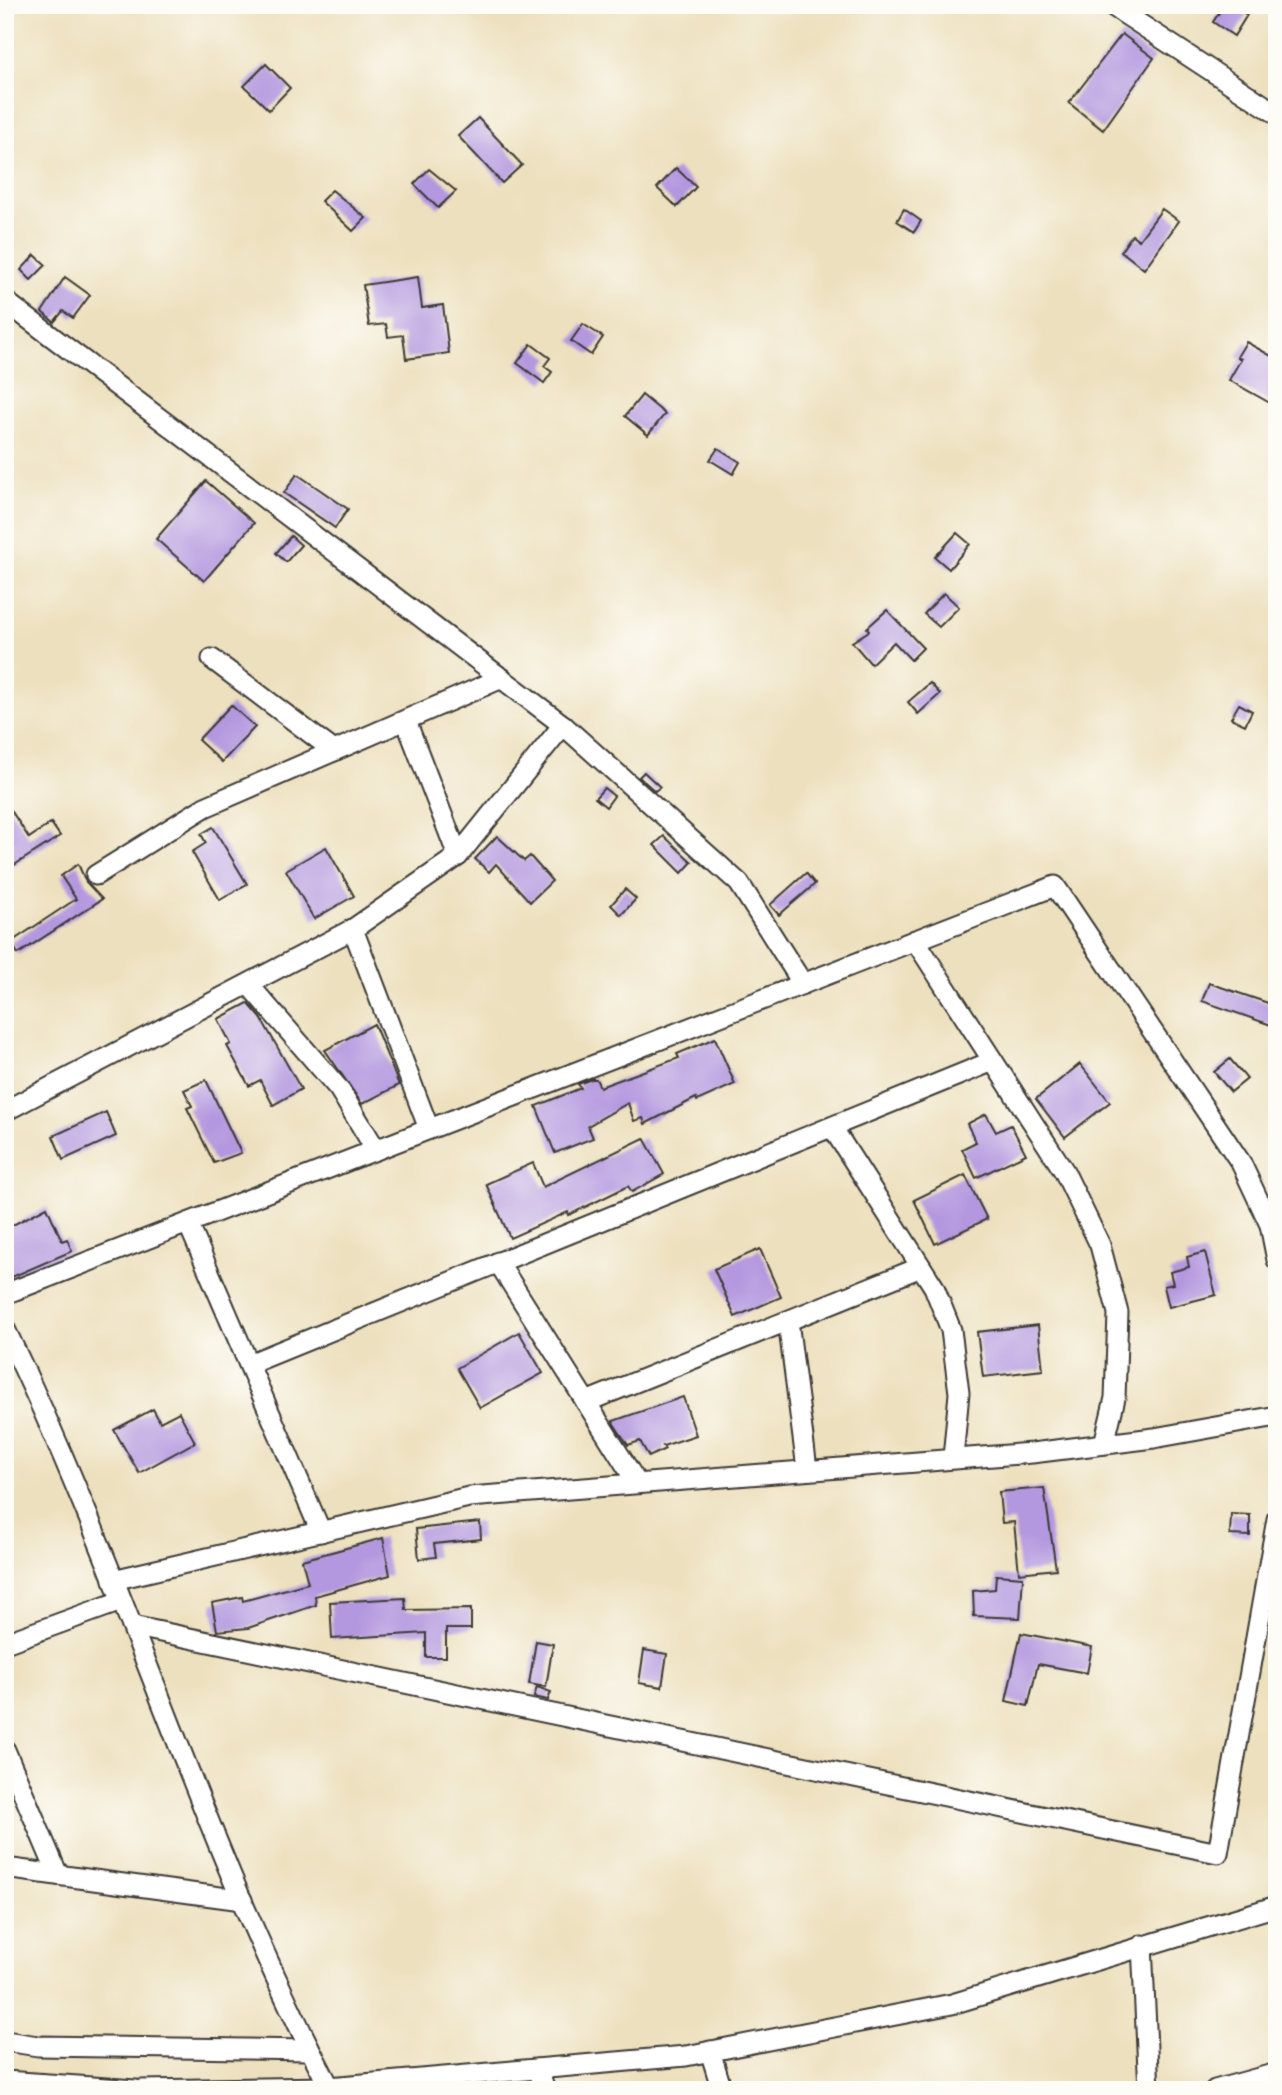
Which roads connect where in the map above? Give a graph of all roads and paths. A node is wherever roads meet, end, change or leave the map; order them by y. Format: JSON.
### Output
{"nodes":[{"id":1,"x":1111,"y":5,"type":"edge"},
{"id":2,"x":1277,"y":114,"type":"edge"},
{"id":3,"x":5,"y":301,"type":"edge"},
{"id":4,"x":212,"y":659,"type":"dead end"},
{"id":5,"x":502,"y":678,"type":"junction"},
{"id":6,"x":406,"y":720,"type":"junction"},
{"id":7,"x":563,"y":725,"type":"junction"},
{"id":8,"x":334,"y":751,"type":"junction"},
{"id":9,"x":457,"y":856,"type":"junction"},
{"id":10,"x":96,"y":875,"type":"dead end"},
{"id":11,"x":354,"y":929,"type":"junction"},
{"id":12,"x":915,"y":940,"type":"junction"},
{"id":13,"x":803,"y":984,"type":"junction"},
{"id":14,"x":249,"y":985,"type":"junction"},
{"id":15,"x":993,"y":1061,"type":"junction"},
{"id":16,"x":5,"y":1111,"type":"edge"},
{"id":17,"x":832,"y":1126,"type":"junction"},
{"id":18,"x":429,"y":1129,"type":"junction"},
{"id":19,"x":376,"y":1150,"type":"junction"},
{"id":20,"x":188,"y":1223,"type":"junction"},
{"id":21,"x":1277,"y":1260,"type":"edge"},
{"id":22,"x":498,"y":1262,"type":"junction"},
{"id":23,"x":921,"y":1267,"type":"junction"},
{"id":24,"x":5,"y":1294,"type":"edge"},
{"id":25,"x":788,"y":1321,"type":"junction"},
{"id":26,"x":5,"y":1329,"type":"edge"},
{"id":27,"x":249,"y":1364,"type":"junction"},
{"id":28,"x":586,"y":1402,"type":"junction"},
{"id":29,"x":1277,"y":1416,"type":"edge"},
{"id":30,"x":1104,"y":1444,"type":"junction"},
{"id":31,"x":953,"y":1458,"type":"junction"},
{"id":32,"x":807,"y":1469,"type":"junction"},
{"id":33,"x":637,"y":1483,"type":"junction"},
{"id":34,"x":1277,"y":1519,"type":"edge"},
{"id":35,"x":321,"y":1532,"type":"junction"},
{"id":36,"x":113,"y":1580,"type":"junction"},
{"id":37,"x":121,"y":1601,"type":"junction"},
{"id":38,"x":132,"y":1626,"type":"junction"},
{"id":39,"x":5,"y":1643,"type":"edge"},
{"id":40,"x":5,"y":1750,"type":"edge"},
{"id":41,"x":5,"y":1868,"type":"edge"},
{"id":42,"x":58,"y":1875,"type":"junction"},
{"id":43,"x":242,"y":1900,"type":"junction"},
{"id":44,"x":1277,"y":1906,"type":"edge"},
{"id":45,"x":1142,"y":1945,"type":"junction"},
{"id":46,"x":5,"y":2041,"type":"edge"},
{"id":47,"x":310,"y":2050,"type":"junction"},
{"id":48,"x":710,"y":2051,"type":"junction"},
{"id":49,"x":537,"y":2069,"type":"junction"},
{"id":50,"x":1277,"y":2073,"type":"edge"},
{"id":51,"x":5,"y":2081,"type":"edge"},
{"id":52,"x":334,"y":2089,"type":"edge"},
{"id":53,"x":139,"y":2090,"type":"edge"},
{"id":54,"x":545,"y":2090,"type":"edge"},
{"id":55,"x":722,"y":2090,"type":"edge"},
{"id":56,"x":1149,"y":2090,"type":"edge"},
{"id":57,"x":1215,"y":2090,"type":"edge"}],
"edges":[{"from":1,"to":2,"type":"street"},
{"from":3,"to":5,"type":"street"},
{"from":4,"to":8,"type":"street"},
{"from":5,"to":6,"type":"street"},
{"from":5,"to":7,"type":"street"},
{"from":6,"to":8,"type":"street"},
{"from":6,"to":9,"type":"street"},
{"from":7,"to":9,"type":"street"},
{"from":7,"to":13,"type":"street"},
{"from":8,"to":10,"type":"street"},
{"from":9,"to":11,"type":"street"},
{"from":11,"to":14,"type":"street"},
{"from":11,"to":18,"type":"street"},
{"from":12,"to":13,"type":"street"},
{"from":12,"to":15,"type":"street"},
{"from":12,"to":21,"type":"street"},
{"from":13,"to":18,"type":"street"},
{"from":14,"to":16,"type":"street"},
{"from":14,"to":19,"type":"street"},
{"from":15,"to":17,"type":"street"},
{"from":15,"to":30,"type":"street"},
{"from":17,"to":22,"type":"street"},
{"from":17,"to":23,"type":"street"},
{"from":18,"to":19,"type":"street"},
{"from":19,"to":20,"type":"street"},
{"from":20,"to":24,"type":"street"},
{"from":20,"to":27,"type":"street"},
{"from":22,"to":27,"type":"street"},
{"from":22,"to":28,"type":"street"},
{"from":23,"to":25,"type":"street"},
{"from":23,"to":31,"type":"street"},
{"from":25,"to":28,"type":"street"},
{"from":25,"to":32,"type":"street"},
{"from":26,"to":36,"type":"street"},
{"from":27,"to":35,"type":"street"},
{"from":28,"to":33,"type":"street"},
{"from":29,"to":30,"type":"street"},
{"from":30,"to":31,"type":"street"},
{"from":31,"to":32,"type":"street"},
{"from":32,"to":33,"type":"street"},
{"from":33,"to":35,"type":"street"},
{"from":34,"to":38,"type":"street"},
{"from":35,"to":36,"type":"street"},
{"from":36,"to":37,"type":"street"},
{"from":37,"to":38,"type":"street"},
{"from":37,"to":39,"type":"street"},
{"from":38,"to":43,"type":"street"},
{"from":40,"to":42,"type":"street"},
{"from":41,"to":42,"type":"street"},
{"from":42,"to":43,"type":"street"},
{"from":43,"to":47,"type":"street"},
{"from":44,"to":45,"type":"street"},
{"from":45,"to":48,"type":"street"},
{"from":45,"to":56,"type":"street"},
{"from":46,"to":47,"type":"street"},
{"from":47,"to":52,"type":"street"},
{"from":48,"to":49,"type":"street"},
{"from":48,"to":55,"type":"street"},
{"from":49,"to":52,"type":"street"},
{"from":49,"to":54,"type":"street"},
{"from":50,"to":57,"type":"street"},
{"from":51,"to":53,"type":"street"},
{"from":52,"to":53,"type":"street"}]}
